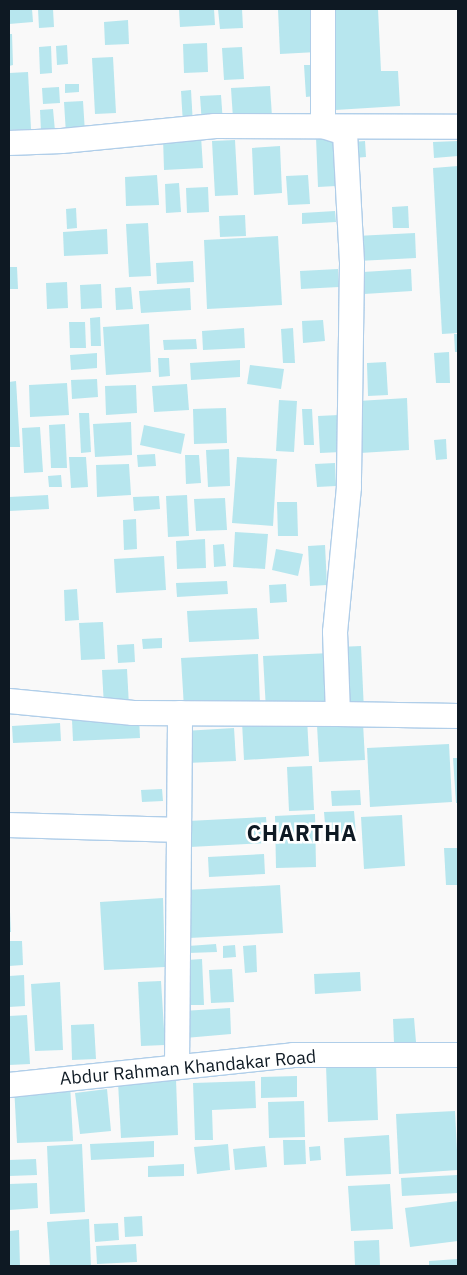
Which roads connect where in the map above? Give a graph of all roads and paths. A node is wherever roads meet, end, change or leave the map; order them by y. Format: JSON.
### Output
{"nodes":[{"id":1,"x":323,"y":9,"type":"edge"},
{"id":2,"x":323,"y":126,"type":"junction"},
{"id":3,"x":458,"y":127,"type":"edge"},
{"id":4,"x":9,"y":143,"type":"edge"},
{"id":5,"x":9,"y":701,"type":"edge"},
{"id":6,"x":180,"y":714,"type":"junction"},
{"id":7,"x":338,"y":714,"type":"junction"},
{"id":8,"x":458,"y":716,"type":"edge"},
{"id":9,"x":9,"y":825,"type":"edge"},
{"id":10,"x":178,"y":830,"type":"junction"},
{"id":11,"x":458,"y":1055,"type":"edge"},
{"id":12,"x":177,"y":1066,"type":"junction"},
{"id":13,"x":9,"y":1085,"type":"edge"}],
"edges":[{"from":1,"to":2,"type":"street"},
{"from":2,"to":3,"type":"street"},
{"from":2,"to":4,"type":"street"},
{"from":2,"to":7,"type":"street"},
{"from":5,"to":6,"type":"street"},
{"from":6,"to":7,"type":"street"},
{"from":6,"to":10,"type":"street"},
{"from":7,"to":8,"type":"street"},
{"from":9,"to":10,"type":"street"},
{"from":10,"to":12,"type":"street"},
{"from":11,"to":12,"type":"street","name":"Abdur Rahman Khandakar Road"},
{"from":12,"to":13,"type":"street","name":"Abdur Rahman Khandakar Road"}]}
